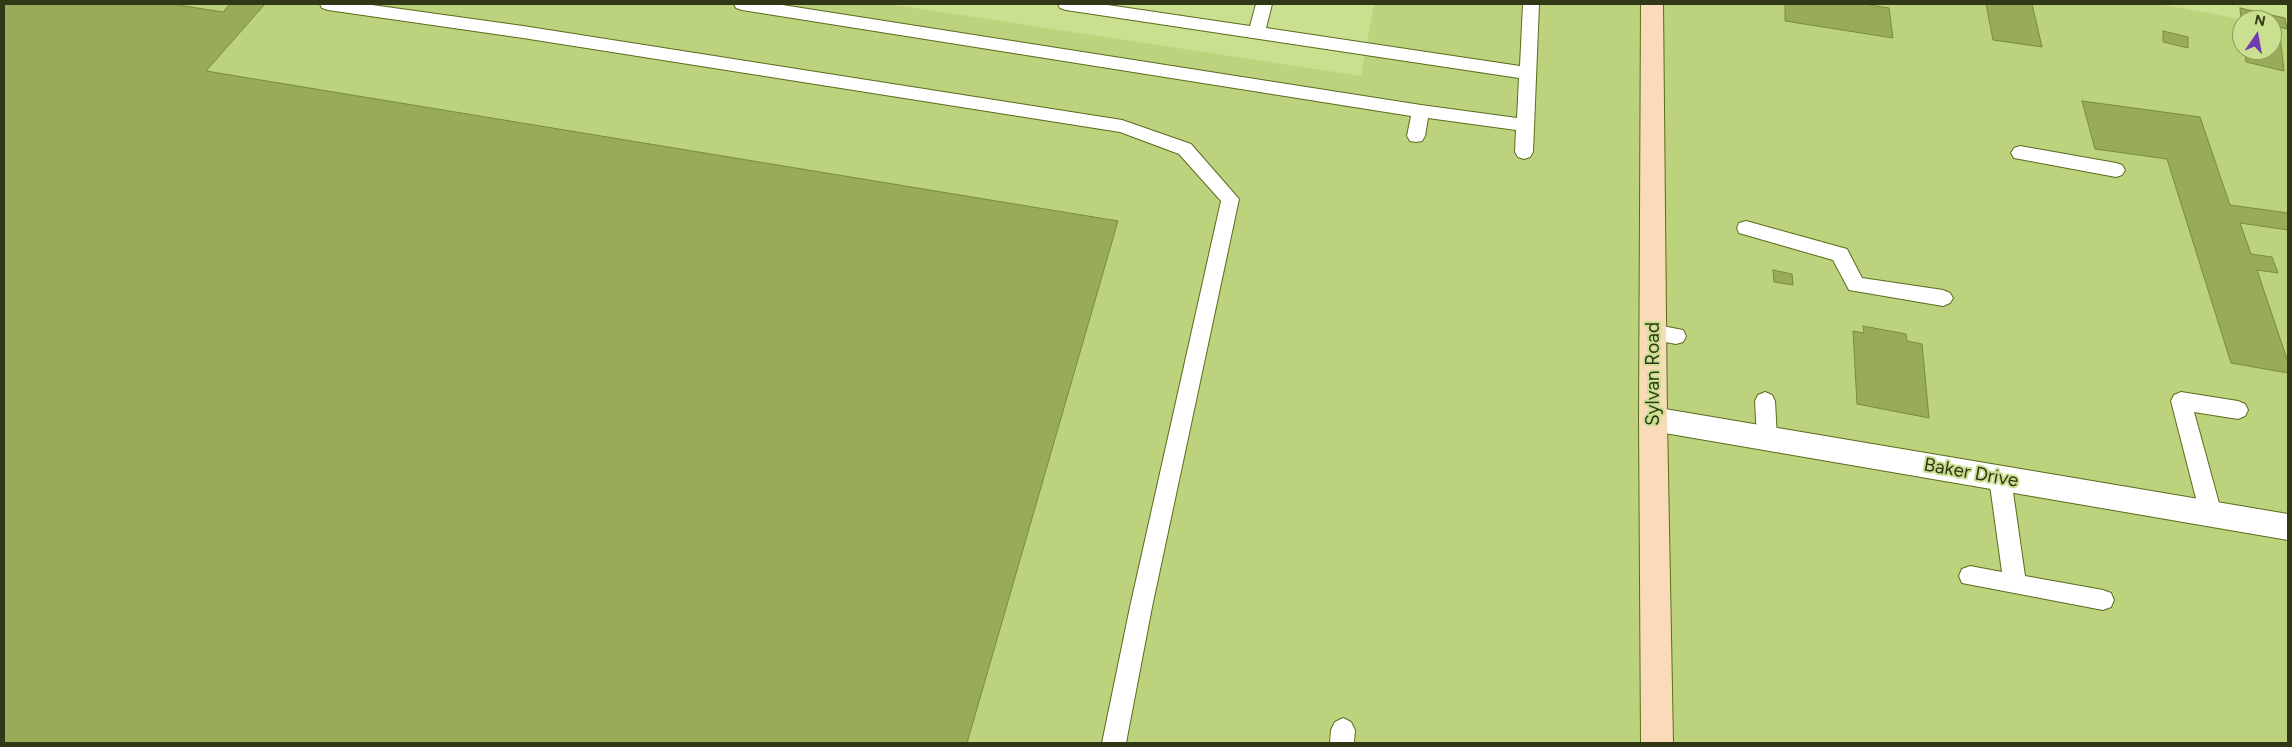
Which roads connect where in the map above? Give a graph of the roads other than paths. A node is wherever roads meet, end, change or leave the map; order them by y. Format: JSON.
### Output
{"nodes":[{"id":1,"x":328,"y":4,"type":"edge"},
{"id":2,"x":742,"y":4,"type":"edge"},
{"id":3,"x":1066,"y":4,"type":"edge"},
{"id":4,"x":1264,"y":4,"type":"edge"},
{"id":5,"x":1531,"y":4,"type":"edge"},
{"id":6,"x":1652,"y":4,"type":"edge"},
{"id":7,"x":1257,"y":32,"type":"junction"},
{"id":8,"x":1527,"y":73,"type":"junction"},
{"id":9,"x":1420,"y":111,"type":"junction"},
{"id":10,"x":1524,"y":125,"type":"junction"},
{"id":11,"x":1416,"y":136,"type":"dead end"},
{"id":12,"x":1524,"y":152,"type":"dead end"},
{"id":13,"x":2020,"y":154,"type":"dead end"},
{"id":14,"x":2116,"y":170,"type":"dead end"},
{"id":15,"x":1746,"y":228,"type":"dead end"},
{"id":16,"x":1943,"y":298,"type":"dead end"},
{"id":17,"x":1765,"y":401,"type":"dead end"},
{"id":18,"x":2238,"y":410,"type":"dead end"},
{"id":19,"x":1653,"y":419,"type":"junction"},
{"id":20,"x":1767,"y":438,"type":"junction"},
{"id":21,"x":2000,"y":478,"type":"junction"},
{"id":22,"x":2211,"y":514,"type":"junction"},
{"id":23,"x":2288,"y":527,"type":"edge"},
{"id":24,"x":1970,"y":576,"type":"dead end"},
{"id":25,"x":2015,"y":584,"type":"junction"},
{"id":26,"x":2103,"y":600,"type":"dead end"},
{"id":27,"x":1114,"y":743,"type":"edge"},
{"id":28,"x":1657,"y":743,"type":"edge"}],
"edges":[{"from":1,"to":27,"type":"lane"},
{"from":2,"to":9,"type":"lane"},
{"from":3,"to":7,"type":"lane"},
{"from":4,"to":7,"type":"lane"},
{"from":5,"to":8,"type":"lane"},
{"from":6,"to":19,"type":"main road","name":"Sylvan Road"},
{"from":7,"to":8,"type":"lane"},
{"from":8,"to":10,"type":"lane"},
{"from":9,"to":10,"type":"lane"},
{"from":9,"to":11,"type":"lane"},
{"from":10,"to":12,"type":"lane"},
{"from":13,"to":14,"type":"lane"},
{"from":15,"to":16,"type":"lane"},
{"from":17,"to":20,"type":"lane"},
{"from":18,"to":22,"type":"lane"},
{"from":19,"to":20,"type":"street","name":"Baker Drive"},
{"from":19,"to":28,"type":"main road","name":"Sylvan Road"},
{"from":20,"to":21,"type":"street","name":"Baker Drive"},
{"from":21,"to":22,"type":"street","name":"Baker Drive"},
{"from":21,"to":25,"type":"lane"},
{"from":22,"to":23,"type":"street","name":"Baker Drive"},
{"from":24,"to":25,"type":"lane"},
{"from":25,"to":26,"type":"lane"}]}
